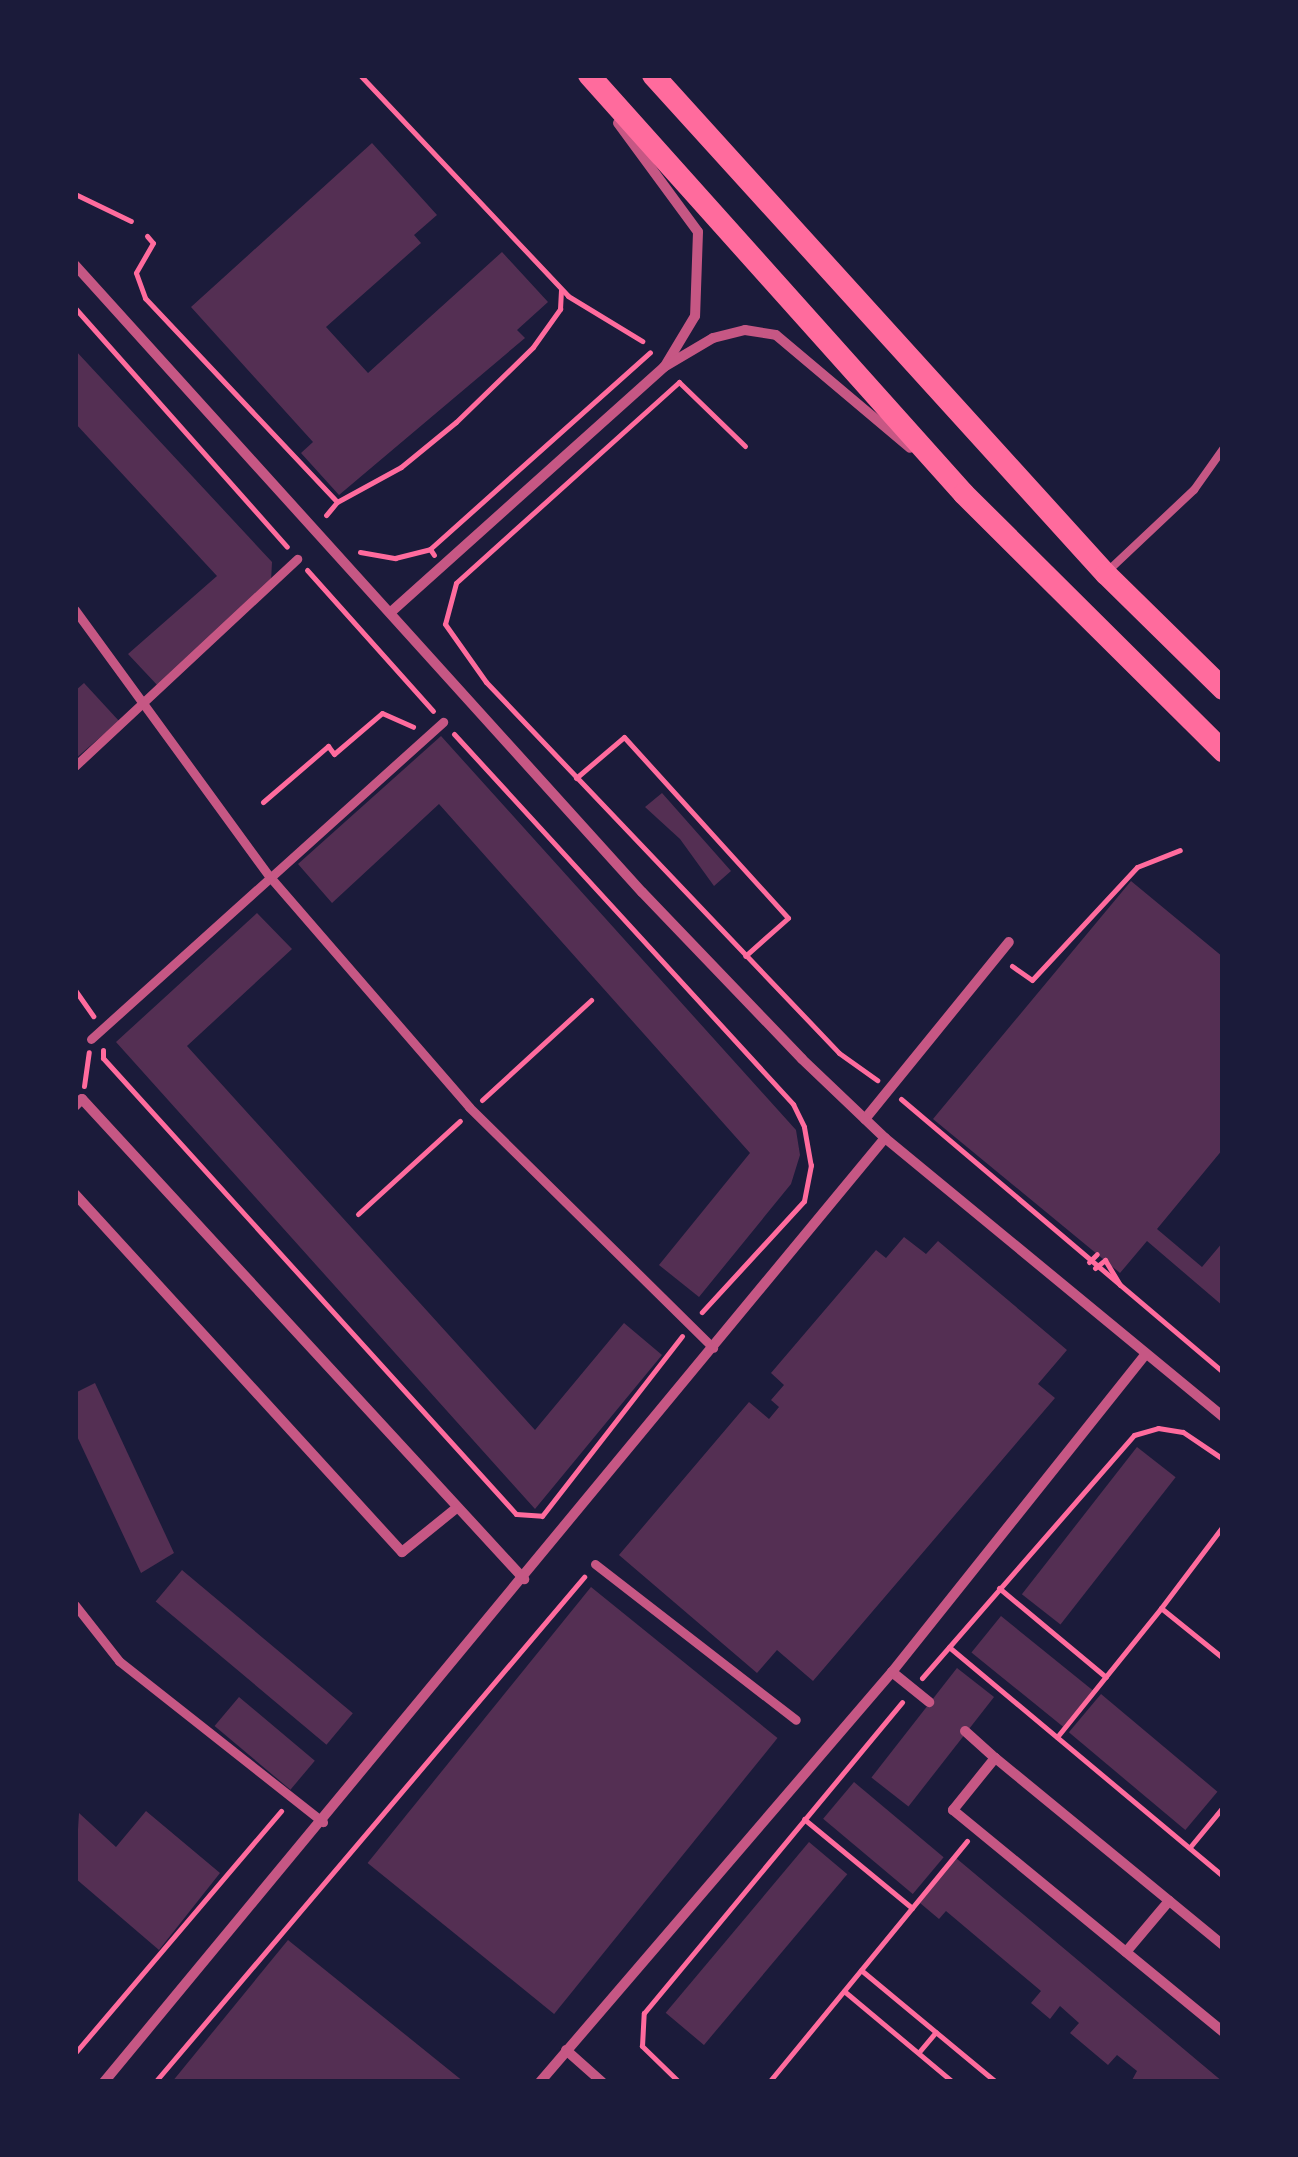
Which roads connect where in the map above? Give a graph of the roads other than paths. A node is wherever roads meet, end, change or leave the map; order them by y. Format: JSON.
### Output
{"nodes":[{"id":1,"x":586,"y":75,"type":"edge"},
{"id":2,"x":653,"y":75,"type":"edge"},
{"id":3,"x":75,"y":265,"type":"edge"},
{"id":4,"x":664,"y":367,"type":"junction"},
{"id":5,"x":1223,"y":449,"type":"edge"},
{"id":6,"x":964,"y":494,"type":"junction"},
{"id":7,"x":297,"y":558,"type":"road end"},
{"id":8,"x":1106,"y":574,"type":"junction"},
{"id":9,"x":75,"y":610,"type":"edge"},
{"id":10,"x":391,"y":612,"type":"junction"},
{"id":11,"x":1223,"y":689,"type":"edge"},
{"id":12,"x":144,"y":705,"type":"junction"},
{"id":13,"x":442,"y":722,"type":"road end"},
{"id":14,"x":1223,"y":751,"type":"edge"},
{"id":15,"x":75,"y":766,"type":"edge"},
{"id":16,"x":270,"y":878,"type":"junction"},
{"id":17,"x":1008,"y":942,"type":"dead end"},
{"id":18,"x":90,"y":1039,"type":"dead end"},
{"id":19,"x":75,"y":1106,"type":"edge"},
{"id":20,"x":865,"y":1119,"type":"junction"},
{"id":21,"x":885,"y":1138,"type":"junction"},
{"id":22,"x":75,"y":1194,"type":"edge"},
{"id":23,"x":713,"y":1348,"type":"junction"},
{"id":24,"x":1146,"y":1354,"type":"junction"},
{"id":25,"x":1223,"y":1417,"type":"edge"},
{"id":26,"x":454,"y":1510,"type":"junction"},
{"id":27,"x":595,"y":1564,"type":"road end"},
{"id":28,"x":524,"y":1579,"type":"junction"},
{"id":29,"x":75,"y":1606,"type":"edge"},
{"id":30,"x":892,"y":1672,"type":"junction"},
{"id":31,"x":928,"y":1702,"type":"dead end"},
{"id":32,"x":796,"y":1720,"type":"dead end"},
{"id":33,"x":965,"y":1731,"type":"dead end"},
{"id":34,"x":995,"y":1758,"type":"junction"},
{"id":35,"x":324,"y":1822,"type":"junction"},
{"id":36,"x":1170,"y":1901,"type":"junction"},
{"id":37,"x":1223,"y":1946,"type":"edge"},
{"id":38,"x":1126,"y":1952,"type":"junction"},
{"id":39,"x":1223,"y":2032,"type":"edge"},
{"id":40,"x":566,"y":2050,"type":"junction"},
{"id":41,"x":104,"y":2082,"type":"edge"},
{"id":42,"x":540,"y":2082,"type":"edge"},
{"id":43,"x":602,"y":2082,"type":"edge"}],
"edges":[{"from":1,"to":4,"type":"street"},
{"from":1,"to":6,"type":"main road"},
{"from":2,"to":8,"type":"main road"},
{"from":3,"to":10,"type":"street"},
{"from":4,"to":6,"type":"street"},
{"from":4,"to":10,"type":"street"},
{"from":5,"to":8,"type":"lane"},
{"from":6,"to":14,"type":"main road"},
{"from":7,"to":12,"type":"street"},
{"from":8,"to":11,"type":"main road"},
{"from":9,"to":12,"type":"street"},
{"from":10,"to":20,"type":"street"},
{"from":12,"to":15,"type":"street"},
{"from":12,"to":16,"type":"street"},
{"from":13,"to":16,"type":"street"},
{"from":16,"to":18,"type":"street"},
{"from":16,"to":23,"type":"street"},
{"from":17,"to":20,"type":"street"},
{"from":19,"to":26,"type":"street"},
{"from":20,"to":21,"type":"street"},
{"from":21,"to":23,"type":"street"},
{"from":21,"to":24,"type":"street"},
{"from":22,"to":26,"type":"street"},
{"from":23,"to":28,"type":"street"},
{"from":24,"to":25,"type":"street"},
{"from":24,"to":30,"type":"street"},
{"from":26,"to":28,"type":"street"},
{"from":27,"to":32,"type":"street"},
{"from":28,"to":35,"type":"street"},
{"from":29,"to":35,"type":"street"},
{"from":30,"to":31,"type":"street"},
{"from":30,"to":40,"type":"street"},
{"from":33,"to":34,"type":"street"},
{"from":34,"to":36,"type":"street"},
{"from":34,"to":38,"type":"street"},
{"from":35,"to":41,"type":"street"},
{"from":36,"to":37,"type":"street"},
{"from":36,"to":38,"type":"street"},
{"from":38,"to":39,"type":"street"},
{"from":40,"to":42,"type":"street"},
{"from":40,"to":43,"type":"street"}]}
